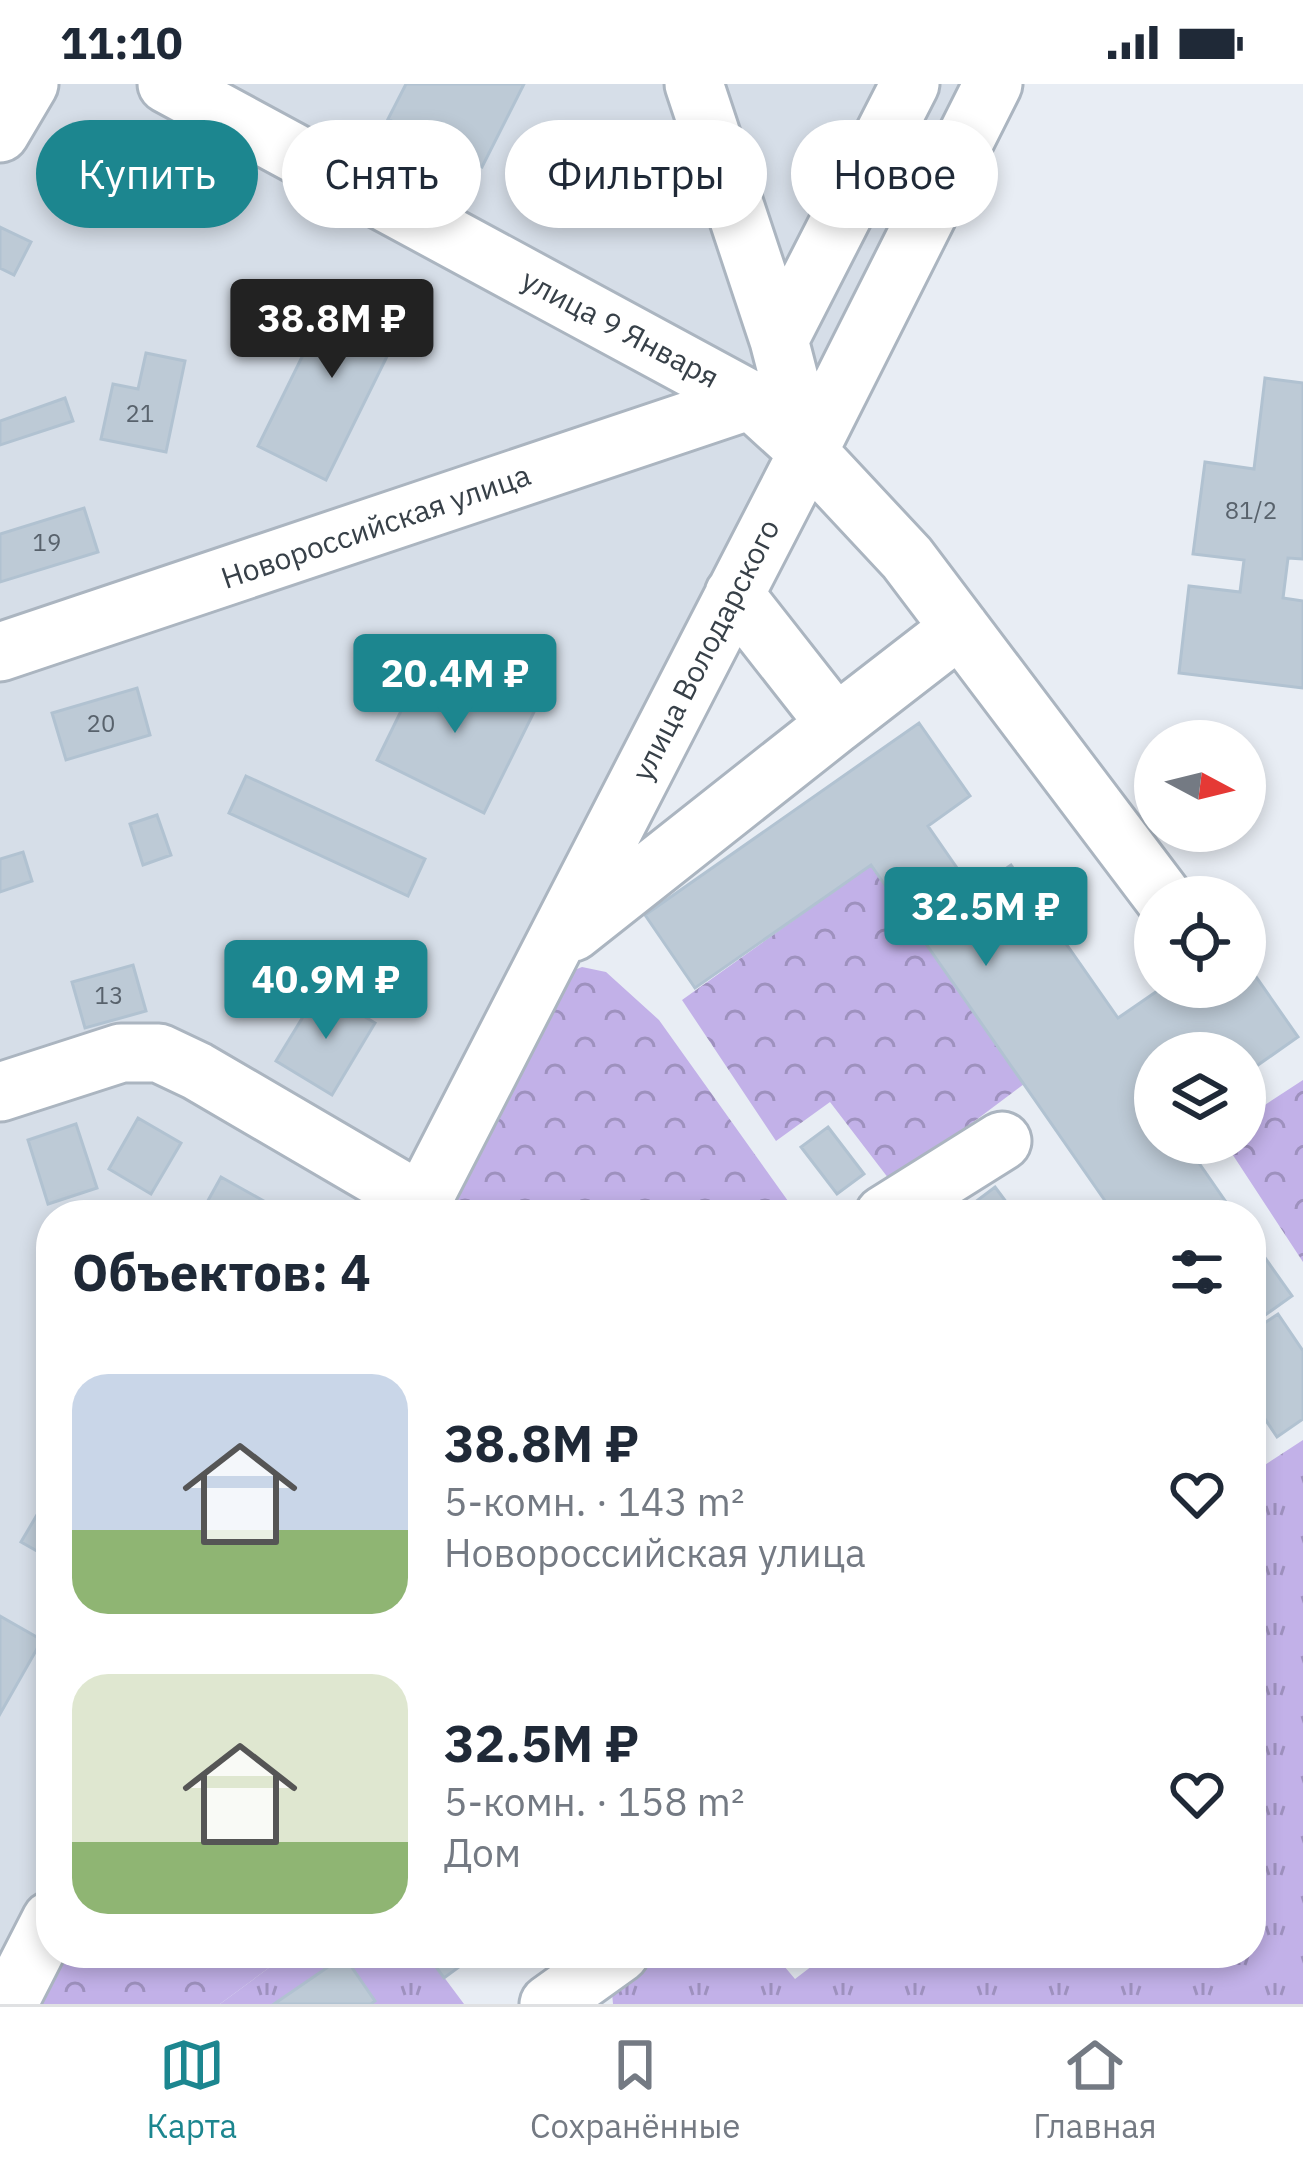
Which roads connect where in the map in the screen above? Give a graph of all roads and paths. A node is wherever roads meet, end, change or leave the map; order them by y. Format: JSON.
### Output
{"nodes":[{"id":1,"x":29,"y":84,"type":"edge"},
{"id":2,"x":167,"y":84,"type":"edge"},
{"id":3,"x":694,"y":84,"type":"edge"},
{"id":4,"x":910,"y":84,"type":"edge"},
{"id":5,"x":993,"y":84,"type":"edge"},
{"id":6,"x":0,"y":133,"type":"edge"},
{"id":7,"x":779,"y":340,"type":"junction"},
{"id":8,"x":752,"y":400,"type":"junction"},
{"id":9,"x":808,"y":452,"type":"junction"},
{"id":10,"x":734,"y":594,"type":"junction"},
{"id":11,"x":960,"y":628,"type":"junction"},
{"id":12,"x":0,"y":652,"type":"edge"},
{"id":13,"x":836,"y":724,"type":"junction"},
{"id":14,"x":1147,"y":876,"type":"edge"},
{"id":15,"x":551,"y":950,"type":"junction"},
{"id":16,"x":0,"y":1092,"type":"edge"},
{"id":17,"x":1002,"y":1141,"type":"dead end"},
{"id":18,"x":404,"y":1200,"type":"edge"},
{"id":19,"x":423,"y":1200,"type":"edge"},
{"id":20,"x":908,"y":1200,"type":"edge"},
{"id":21,"x":36,"y":1949,"type":"edge"},
{"id":22,"x":8,"y":2004,"type":"edge"}],
"edges":[{"from":1,"to":6,"type":"street"},
{"from":2,"to":8,"type":"street","name":"улица 9 Января"},
{"from":3,"to":7,"type":"street"},
{"from":4,"to":7,"type":"street"},
{"from":5,"to":9,"type":"street","name":"улица Володарского"},
{"from":7,"to":9,"type":"street"},
{"from":8,"to":9,"type":"street","name":"улица 9 Января"},
{"from":8,"to":12,"type":"street","name":"Новороссийская улица"},
{"from":9,"to":10,"type":"street","name":"улица Володарского"},
{"from":9,"to":11,"type":"street","name":"улица 9 Января"},
{"from":10,"to":13,"type":"street"},
{"from":10,"to":15,"type":"street","name":"улица Володарского"},
{"from":11,"to":13,"type":"street"},
{"from":11,"to":14,"type":"street","name":"улица 9 Января"},
{"from":13,"to":15,"type":"street"},
{"from":15,"to":19,"type":"street","name":"улица Володарского"},
{"from":16,"to":18,"type":"street"},
{"from":17,"to":20,"type":"street"},
{"from":21,"to":22,"type":"street"}]}
